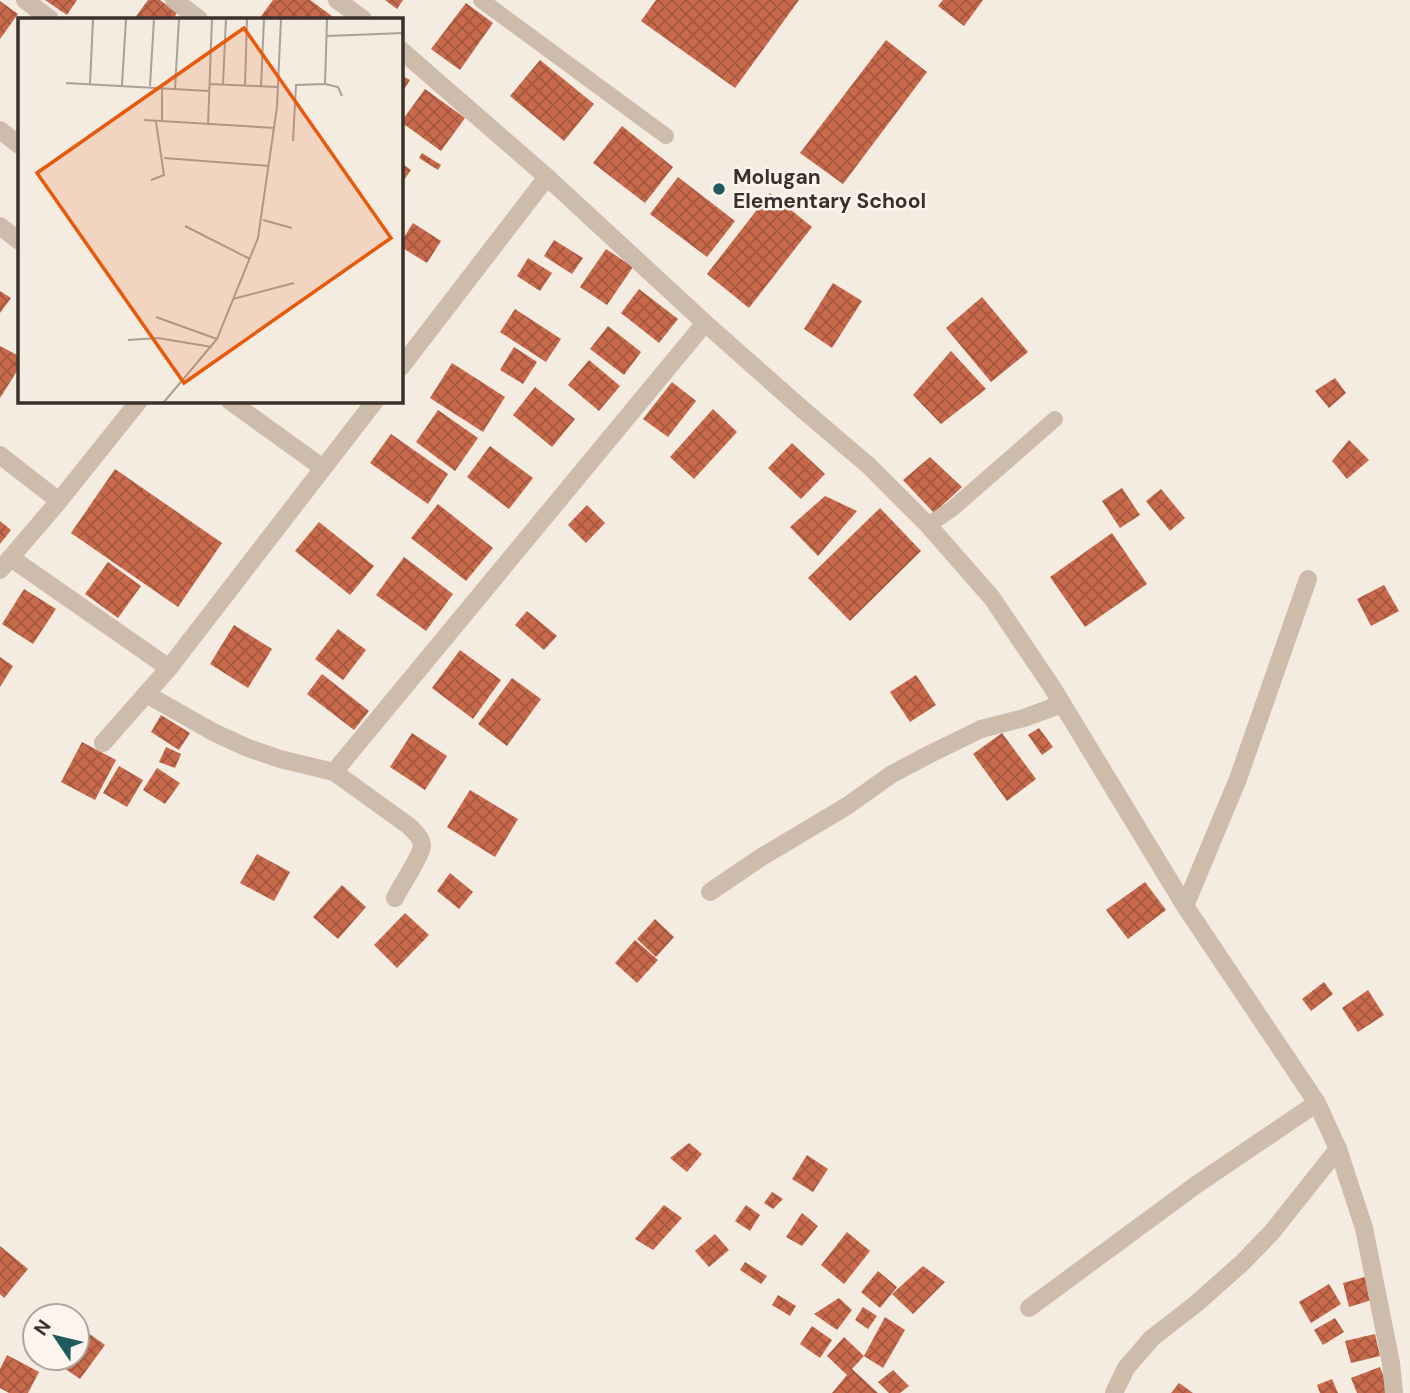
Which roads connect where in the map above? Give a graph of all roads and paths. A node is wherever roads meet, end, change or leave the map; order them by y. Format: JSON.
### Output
{"nodes":[{"id":1,"x":25,"y":0,"type":"edge"},
{"id":2,"x":174,"y":0,"type":"edge"},
{"id":3,"x":337,"y":0,"type":"edge"},
{"id":4,"x":481,"y":0,"type":"edge"},
{"id":5,"x":49,"y":18,"type":"edge"},
{"id":6,"x":198,"y":18,"type":"edge"},
{"id":7,"x":362,"y":18,"type":"edge"},
{"id":8,"x":402,"y":51,"type":"edge"},
{"id":9,"x":0,"y":130,"type":"edge"},
{"id":10,"x":666,"y":136,"type":"dead end"},
{"id":11,"x":18,"y":144,"type":"edge"},
{"id":12,"x":547,"y":177,"type":"junction"},
{"id":13,"x":0,"y":226,"type":"edge"},
{"id":14,"x":18,"y":240,"type":"edge"},
{"id":15,"x":705,"y":323,"type":"junction"},
{"id":16,"x":402,"y":366,"type":"edge"},
{"id":17,"x":138,"y":402,"type":"edge"},
{"id":18,"x":231,"y":402,"type":"edge"},
{"id":19,"x":374,"y":402,"type":"edge"},
{"id":20,"x":1055,"y":419,"type":"dead end"},
{"id":21,"x":0,"y":455,"type":"edge"},
{"id":22,"x":323,"y":468,"type":"junction"},
{"id":23,"x":59,"y":501,"type":"junction"},
{"id":24,"x":928,"y":524,"type":"junction"},
{"id":25,"x":6,"y":564,"type":"edge"},
{"id":26,"x":1308,"y":579,"type":"dead end"},
{"id":27,"x":169,"y":668,"type":"junction"},
{"id":28,"x":146,"y":694,"type":"junction"},
{"id":29,"x":1062,"y":704,"type":"junction"},
{"id":30,"x":103,"y":743,"type":"dead end"},
{"id":31,"x":334,"y":772,"type":"junction"},
{"id":32,"x":710,"y":892,"type":"dead end"},
{"id":33,"x":395,"y":898,"type":"dead end"},
{"id":34,"x":1185,"y":906,"type":"junction"},
{"id":35,"x":1317,"y":1102,"type":"junction"},
{"id":36,"x":1338,"y":1149,"type":"junction"},
{"id":37,"x":1028,"y":1308,"type":"dead end"},
{"id":38,"x":1114,"y":1393,"type":"edge"},
{"id":39,"x":1394,"y":1393,"type":"edge"}],
"edges":[{"from":1,"to":5,"type":"street"},
{"from":2,"to":6,"type":"street"},
{"from":3,"to":7,"type":"street"},
{"from":4,"to":10,"type":"lane"},
{"from":8,"to":12,"type":"street"},
{"from":9,"to":11,"type":"street"},
{"from":12,"to":15,"type":"street"},
{"from":12,"to":16,"type":"street"},
{"from":13,"to":14,"type":"street"},
{"from":15,"to":24,"type":"street"},
{"from":15,"to":31,"type":"street"},
{"from":17,"to":23,"type":"street"},
{"from":18,"to":22,"type":"street"},
{"from":19,"to":22,"type":"street"},
{"from":20,"to":24,"type":"lane"},
{"from":21,"to":23,"type":"street"},
{"from":22,"to":27,"type":"street"},
{"from":23,"to":25,"type":"street"},
{"from":24,"to":29,"type":"street"},
{"from":25,"to":27,"type":"street"},
{"from":26,"to":34,"type":"street"},
{"from":27,"to":28,"type":"street"},
{"from":28,"to":30,"type":"street"},
{"from":28,"to":31,"type":"street"},
{"from":29,"to":32,"type":"street"},
{"from":29,"to":34,"type":"street"},
{"from":31,"to":33,"type":"street"},
{"from":34,"to":35,"type":"street"},
{"from":35,"to":36,"type":"street"},
{"from":35,"to":37,"type":"street"},
{"from":36,"to":38,"type":"street"},
{"from":36,"to":39,"type":"street"}]}
